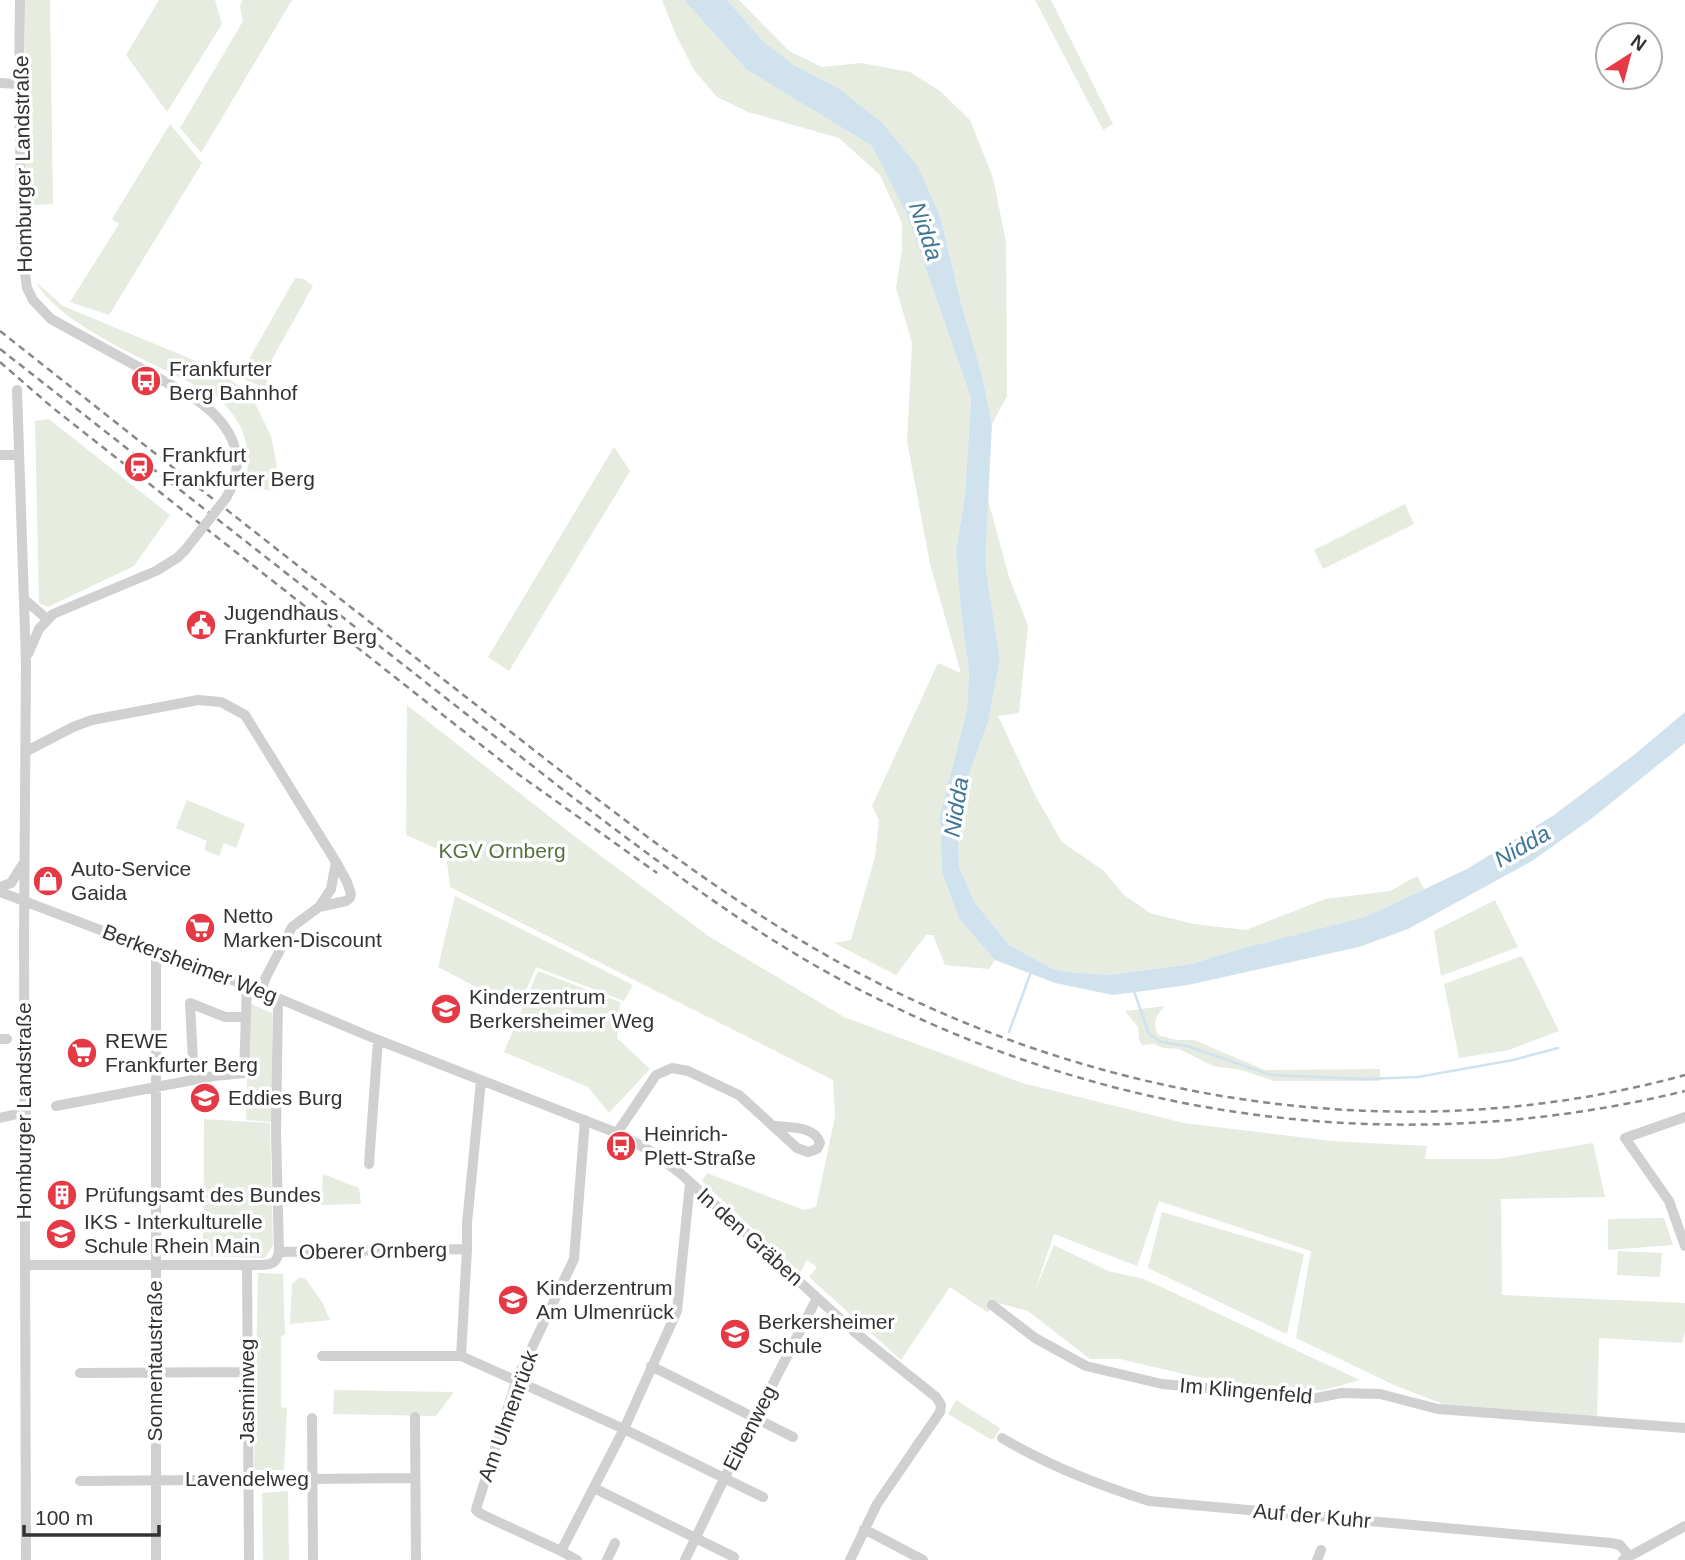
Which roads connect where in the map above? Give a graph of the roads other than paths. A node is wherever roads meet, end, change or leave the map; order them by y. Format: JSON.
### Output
{"nodes":[{"id":1,"x":20,"y":0,"type":"edge"},
{"id":2,"x":0,"y":83,"type":"edge"},
{"id":3,"x":19,"y":83,"type":"junction"},
{"id":4,"x":18,"y":390,"type":"dead end"},
{"id":5,"x":18,"y":454,"type":"junction"},
{"id":6,"x":0,"y":455,"type":"edge"},
{"id":7,"x":24,"y":599,"type":"junction"},
{"id":8,"x":47,"y":619,"type":"junction"},
{"id":9,"x":26,"y":662,"type":"junction"},
{"id":10,"x":25,"y":752,"type":"junction"},
{"id":11,"x":336,"y":862,"type":"junction"},
{"id":12,"x":24,"y":863,"type":"junction"},
{"id":13,"x":0,"y":889,"type":"edge"},
{"id":14,"x":24,"y":901,"type":"junction"},
{"id":15,"x":319,"y":907,"type":"junction"},
{"id":16,"x":156,"y":951,"type":"junction"},
{"id":17,"x":247,"y":985,"type":"junction"},
{"id":18,"x":261,"y":991,"type":"junction"},
{"id":19,"x":278,"y":998,"type":"junction"},
{"id":20,"x":246,"y":1017,"type":"junction"},
{"id":21,"x":378,"y":1040,"type":"junction"},
{"id":22,"x":194,"y":1080,"type":"junction"},
{"id":23,"x":481,"y":1081,"type":"junction"},
{"id":24,"x":156,"y":1087,"type":"junction"},
{"id":25,"x":56,"y":1106,"type":"dead end"},
{"id":26,"x":26,"y":1112,"type":"junction"},
{"id":27,"x":1685,"y":1117,"type":"edge"},
{"id":28,"x":0,"y":1118,"type":"edge"},
{"id":29,"x":584,"y":1120,"type":"junction"},
{"id":30,"x":776,"y":1126,"type":"dead end"},
{"id":31,"x":617,"y":1133,"type":"junction"},
{"id":32,"x":369,"y":1164,"type":"dead end"},
{"id":33,"x":681,"y":1174,"type":"joint"},
{"id":34,"x":690,"y":1183,"type":"junction"},
{"id":35,"x":1685,"y":1246,"type":"edge"},
{"id":36,"x":467,"y":1250,"type":"junction"},
{"id":37,"x":279,"y":1252,"type":"junction"},
{"id":38,"x":155,"y":1264,"type":"junction"},
{"id":39,"x":25,"y":1265,"type":"junction"},
{"id":40,"x":247,"y":1265,"type":"junction"},
{"id":41,"x":817,"y":1298,"type":"junction"},
{"id":42,"x":992,"y":1305,"type":"dead end"},
{"id":43,"x":322,"y":1356,"type":"dead end"},
{"id":44,"x":461,"y":1356,"type":"junction"},
{"id":45,"x":651,"y":1366,"type":"junction"},
{"id":46,"x":247,"y":1372,"type":"junction"},
{"id":47,"x":80,"y":1373,"type":"dead end"},
{"id":48,"x":156,"y":1373,"type":"junction"},
{"id":49,"x":517,"y":1379,"type":"junction"},
{"id":50,"x":415,"y":1417,"type":"dead end"},
{"id":51,"x":312,"y":1418,"type":"dead end"},
{"id":52,"x":755,"y":1419,"type":"junction"},
{"id":53,"x":1685,"y":1428,"type":"edge"},
{"id":54,"x":624,"y":1429,"type":"junction"},
{"id":55,"x":793,"y":1437,"type":"dead end"},
{"id":56,"x":1003,"y":1438,"type":"dead end"},
{"id":57,"x":414,"y":1478,"type":"junction"},
{"id":58,"x":248,"y":1479,"type":"junction"},
{"id":59,"x":312,"y":1479,"type":"junction"},
{"id":60,"x":724,"y":1479,"type":"junction"},
{"id":61,"x":156,"y":1480,"type":"junction"},
{"id":62,"x":80,"y":1481,"type":"dead end"},
{"id":63,"x":594,"y":1488,"type":"junction"},
{"id":64,"x":763,"y":1497,"type":"dead end"},
{"id":65,"x":1685,"y":1526,"type":"edge"},
{"id":66,"x":864,"y":1529,"type":"junction"},
{"id":67,"x":696,"y":1538,"type":"junction"},
{"id":68,"x":615,"y":1543,"type":"dead end"},
{"id":69,"x":561,"y":1551,"type":"junction"},
{"id":70,"x":734,"y":1557,"type":"dead end"},
{"id":71,"x":1626,"y":1558,"type":"edge"},
{"id":72,"x":26,"y":1560,"type":"edge"},
{"id":73,"x":156,"y":1560,"type":"edge"},
{"id":74,"x":249,"y":1560,"type":"edge"},
{"id":75,"x":313,"y":1560,"type":"edge"},
{"id":76,"x":416,"y":1560,"type":"edge"},
{"id":77,"x":577,"y":1560,"type":"edge"},
{"id":78,"x":607,"y":1560,"type":"edge"},
{"id":79,"x":685,"y":1560,"type":"edge"},
{"id":80,"x":850,"y":1560,"type":"edge"},
{"id":81,"x":923,"y":1560,"type":"edge"}],
"edges":[{"from":1,"to":3,"type":"street","name":"Homburger Landstraße"},
{"from":2,"to":3,"type":"street"},
{"from":3,"to":8,"type":"street","name":"Homburger Landstraße","bridge":true},
{"from":4,"to":5,"type":"street","name":"Homburger Landstraße"},
{"from":5,"to":6,"type":"street"},
{"from":5,"to":7,"type":"street","name":"Homburger Landstraße"},
{"from":7,"to":8,"type":"street"},
{"from":7,"to":9,"type":"street","name":"Homburger Landstraße"},
{"from":8,"to":9,"type":"street","name":"Homburger Landstraße"},
{"from":9,"to":10,"type":"street","name":"Homburger Landstraße"},
{"from":10,"to":11,"type":"street"},
{"from":10,"to":12,"type":"street","name":"Homburger Landstraße"},
{"from":11,"to":15,"type":"street"},
{"from":11,"to":15,"type":"street"},
{"from":12,"to":13,"type":"street"},
{"from":12,"to":14,"type":"street","name":"Homburger Landstraße"},
{"from":13,"to":14,"type":"street","name":"Berkersheimer Weg"},
{"from":14,"to":16,"type":"street","name":"Berkersheimer Weg"},
{"from":14,"to":26,"type":"street","name":"Homburger Landstraße"},
{"from":15,"to":18,"type":"street"},
{"from":16,"to":17,"type":"street","name":"Berkersheimer Weg"},
{"from":16,"to":24,"type":"street","name":"Sonnentaustraße"},
{"from":17,"to":18,"type":"street","name":"Berkersheimer Weg"},
{"from":17,"to":20,"type":"street"},
{"from":18,"to":19,"type":"street","name":"Berkersheimer Weg"},
{"from":19,"to":21,"type":"street","name":"Berkersheimer Weg"},
{"from":19,"to":37,"type":"street"},
{"from":20,"to":22,"type":"street"},
{"from":20,"to":22,"type":"street"},
{"from":21,"to":23,"type":"street","name":"Berkersheimer Weg"},
{"from":21,"to":32,"type":"street"},
{"from":22,"to":24,"type":"street"},
{"from":23,"to":29,"type":"street","name":"Berkersheimer Weg"},
{"from":23,"to":36,"type":"street","name":"Oberer Ornberg"},
{"from":24,"to":25,"type":"street"},
{"from":24,"to":38,"type":"street","name":"Sonnentaustraße"},
{"from":26,"to":28,"type":"street"},
{"from":26,"to":39,"type":"street","name":"Homburger Landstraße"},
{"from":27,"to":35,"type":"street"},
{"from":29,"to":31,"type":"street","name":"Berkersheimer Weg"},
{"from":29,"to":49,"type":"street","name":"Am Ulmenrück"},
{"from":30,"to":31,"type":"street"},
{"from":31,"to":33,"type":"street","name":"Berkersheimer Weg"},
{"from":33,"to":34,"type":"street","name":"In den Gräben"},
{"from":34,"to":41,"type":"street","name":"In den Gräben"},
{"from":34,"to":45,"type":"street"},
{"from":36,"to":37,"type":"street","name":"Oberer Ornberg"},
{"from":36,"to":44,"type":"street","name":"Oberer Ornberg"},
{"from":37,"to":40,"type":"street"},
{"from":38,"to":39,"type":"street"},
{"from":38,"to":40,"type":"street"},
{"from":38,"to":48,"type":"street","name":"Sonnentaustraße"},
{"from":39,"to":72,"type":"street","name":"Homburger Landstraße"},
{"from":40,"to":46,"type":"street","name":"Jasminweg"},
{"from":41,"to":52,"type":"street","name":"Eibenweg"},
{"from":41,"to":66,"type":"street","name":"In den Gräben"},
{"from":42,"to":53,"type":"street","name":"Im Klingenfeld"},
{"from":43,"to":44,"type":"street"},
{"from":44,"to":49,"type":"street"},
{"from":45,"to":52,"type":"street"},
{"from":45,"to":54,"type":"street"},
{"from":46,"to":48,"type":"street"},
{"from":46,"to":58,"type":"street","name":"Jasminweg"},
{"from":47,"to":48,"type":"street"},
{"from":48,"to":61,"type":"street","name":"Sonnentaustraße"},
{"from":49,"to":54,"type":"street"},
{"from":49,"to":69,"type":"street","name":"Am Ulmenrück"},
{"from":50,"to":57,"type":"street"},
{"from":51,"to":59,"type":"street"},
{"from":52,"to":55,"type":"street"},
{"from":52,"to":60,"type":"street","name":"Eibenweg"},
{"from":54,"to":60,"type":"street"},
{"from":54,"to":63,"type":"street"},
{"from":56,"to":71,"type":"street","name":"Auf der Kuhr"},
{"from":57,"to":59,"type":"street","name":"Lavendelweg"},
{"from":57,"to":76,"type":"street"},
{"from":58,"to":59,"type":"street","name":"Lavendelweg"},
{"from":58,"to":61,"type":"street","name":"Lavendelweg"},
{"from":58,"to":74,"type":"street","name":"Jasminweg"},
{"from":59,"to":75,"type":"street"},
{"from":60,"to":64,"type":"street"},
{"from":60,"to":67,"type":"street","name":"Eibenweg"},
{"from":61,"to":62,"type":"street","name":"Lavendelweg"},
{"from":61,"to":73,"type":"street","name":"Sonnentaustraße"},
{"from":63,"to":67,"type":"street"},
{"from":63,"to":69,"type":"street"},
{"from":65,"to":71,"type":"street"},
{"from":66,"to":80,"type":"street"},
{"from":66,"to":81,"type":"street"},
{"from":67,"to":70,"type":"street"},
{"from":67,"to":79,"type":"street","name":"Eibenweg"},
{"from":68,"to":78,"type":"street"},
{"from":69,"to":77,"type":"street"}]}
